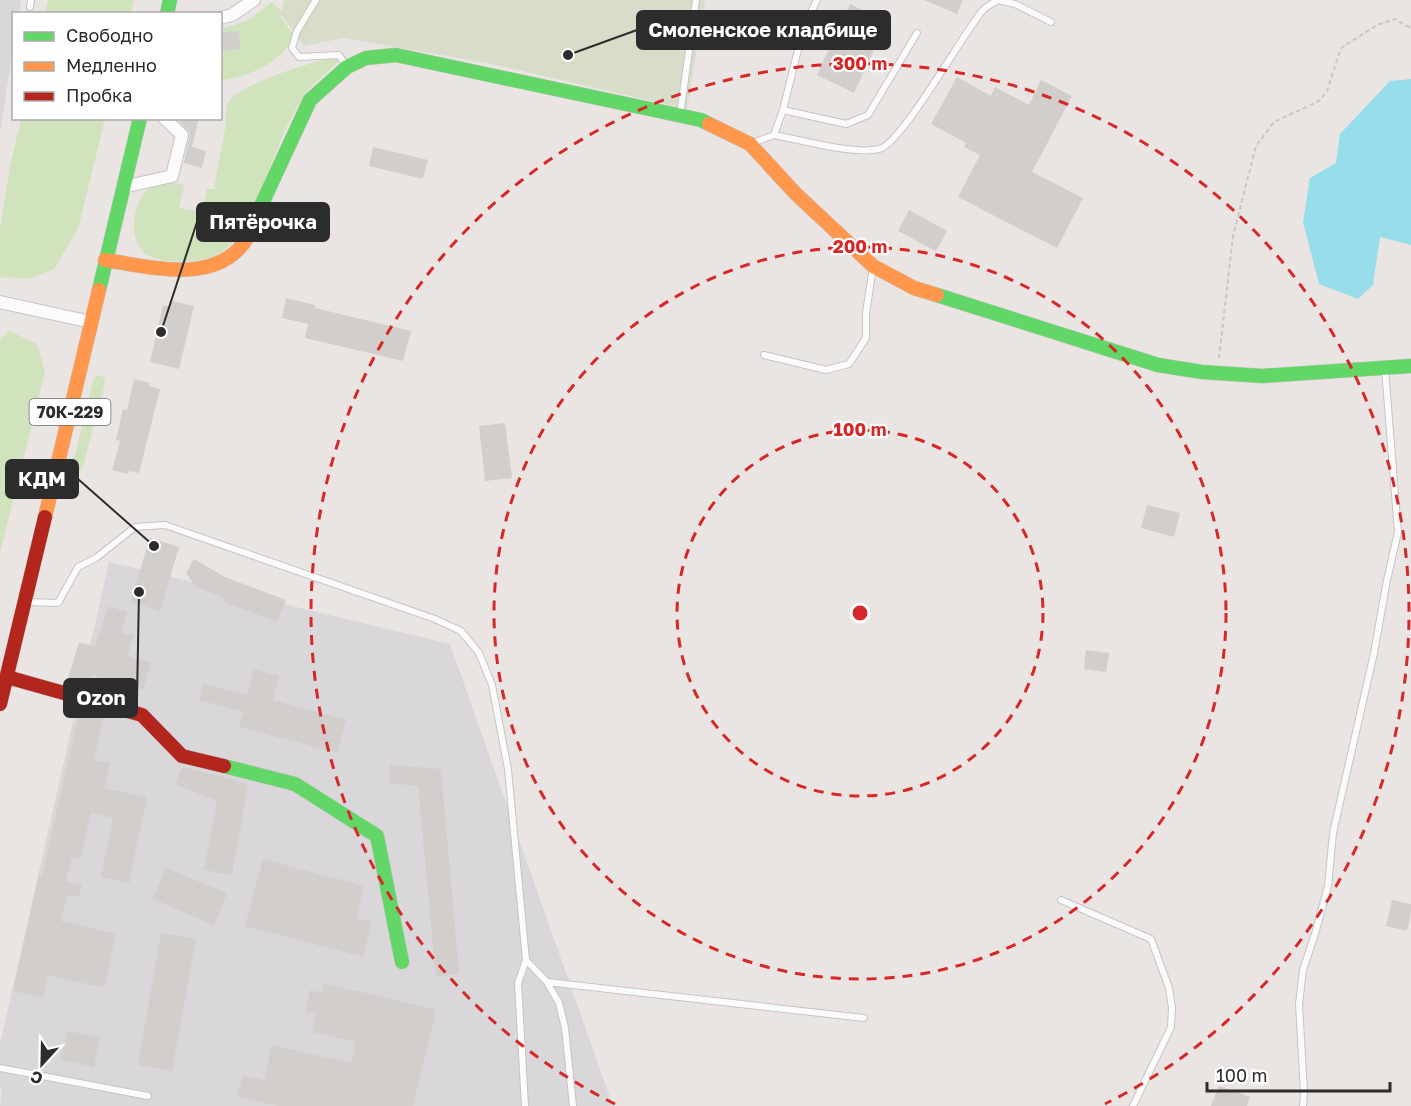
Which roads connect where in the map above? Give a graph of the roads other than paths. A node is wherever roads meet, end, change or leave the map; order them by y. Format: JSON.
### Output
{"nodes":[{"id":1,"x":255,"y":0,"type":"edge"},
{"id":2,"x":316,"y":0,"type":"edge"},
{"id":3,"x":696,"y":0,"type":"edge"},
{"id":4,"x":817,"y":0,"type":"edge"},
{"id":5,"x":222,"y":18,"type":"edge"},
{"id":6,"x":1051,"y":22,"type":"dead end"},
{"id":7,"x":917,"y":33,"type":"dead end"},
{"id":8,"x":347,"y":67,"type":"junction"},
{"id":9,"x":783,"y":110,"type":"junction"},
{"id":10,"x":680,"y":116,"type":"junction"},
{"id":11,"x":140,"y":120,"type":"edge"},
{"id":12,"x":166,"y":120,"type":"edge"},
{"id":13,"x":774,"y":135,"type":"junction"},
{"id":14,"x":750,"y":144,"type":"junction"},
{"id":15,"x":123,"y":187,"type":"junction"},
{"id":16,"x":105,"y":260,"type":"junction"},
{"id":17,"x":873,"y":266,"type":"junction"},
{"id":18,"x":0,"y":302,"type":"edge"},
{"id":19,"x":91,"y":322,"type":"junction"},
{"id":20,"x":764,"y":356,"type":"dead end"},
{"id":21,"x":1411,"y":366,"type":"edge"},
{"id":22,"x":1385,"y":368,"type":"junction"},
{"id":23,"x":24,"y":602,"type":"junction"},
{"id":24,"x":7,"y":677,"type":"junction"},
{"id":25,"x":0,"y":704,"type":"edge"},
{"id":26,"x":1061,"y":900,"type":"dead end"},
{"id":27,"x":526,"y":960,"type":"junction"},
{"id":28,"x":402,"y":962,"type":"dead end"},
{"id":29,"x":547,"y":982,"type":"junction"},
{"id":30,"x":864,"y":1018,"type":"dead end"},
{"id":31,"x":0,"y":1068,"type":"edge"},
{"id":32,"x":148,"y":1096,"type":"dead end"},
{"id":33,"x":525,"y":1106,"type":"edge"},
{"id":34,"x":573,"y":1106,"type":"edge"},
{"id":35,"x":1133,"y":1106,"type":"edge"},
{"id":36,"x":1303,"y":1106,"type":"edge"}],
"edges":[{"from":1,"to":5,"type":"street"},
{"from":2,"to":8,"type":"lane"},
{"from":3,"to":10,"type":"lane"},
{"from":4,"to":9,"type":"lane"},
{"from":6,"to":13,"type":"lane"},
{"from":7,"to":9,"type":"lane"},
{"from":8,"to":10,"type":"street"},
{"from":8,"to":16,"type":"street"},
{"from":9,"to":13,"type":"lane"},
{"from":10,"to":14,"type":"street"},
{"from":11,"to":15,"type":"street","number":"70К-229"},
{"from":12,"to":15,"type":"street"},
{"from":13,"to":14,"type":"lane"},
{"from":14,"to":17,"type":"street"},
{"from":15,"to":16,"type":"street","number":"70К-229"},
{"from":16,"to":19,"type":"street","number":"70К-229"},
{"from":17,"to":20,"type":"lane"},
{"from":17,"to":22,"type":"street"},
{"from":18,"to":19,"type":"street"},
{"from":19,"to":23,"type":"street","number":"70К-229"},
{"from":21,"to":22,"type":"street"},
{"from":22,"to":36,"type":"lane"},
{"from":23,"to":24,"type":"street","number":"70К-229"},
{"from":23,"to":27,"type":"lane"},
{"from":24,"to":25,"type":"street","number":"70К-229"},
{"from":24,"to":28,"type":"street"},
{"from":26,"to":35,"type":"lane"},
{"from":27,"to":29,"type":"lane"},
{"from":27,"to":33,"type":"lane"},
{"from":29,"to":30,"type":"lane"},
{"from":29,"to":34,"type":"lane"},
{"from":31,"to":32,"type":"lane"}]}
